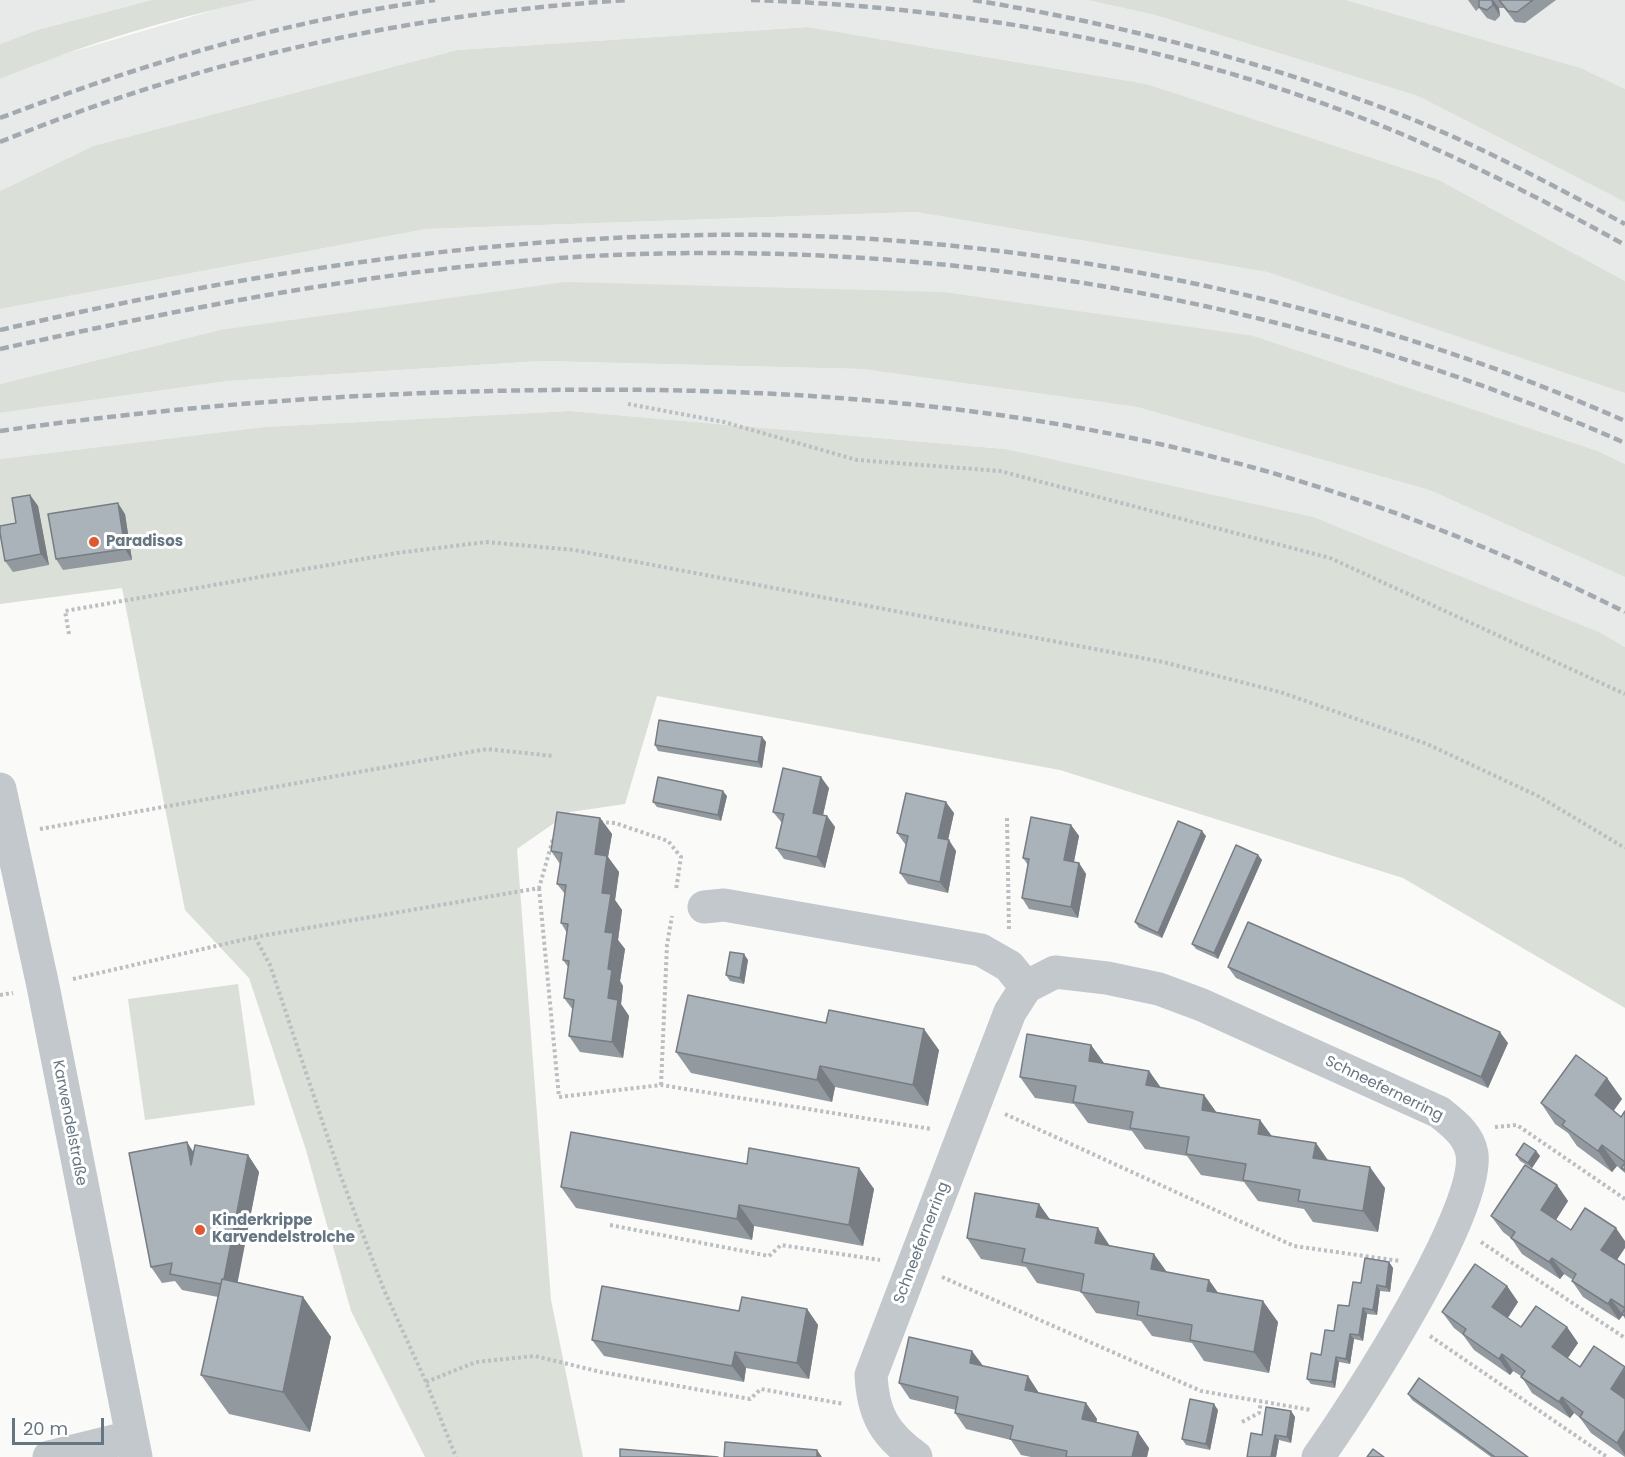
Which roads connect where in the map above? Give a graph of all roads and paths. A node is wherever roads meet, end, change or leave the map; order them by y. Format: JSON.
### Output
{"nodes":[{"id":1,"x":628,"y":404,"type":"dead end"},
{"id":2,"x":69,"y":634,"type":"dead end"},
{"id":3,"x":1625,"y":694,"type":"edge"},
{"id":4,"x":554,"y":756,"type":"dead end"},
{"id":5,"x":0,"y":789,"type":"edge"},
{"id":6,"x":1007,"y":818,"type":"dead end"},
{"id":7,"x":592,"y":822,"type":"edge"},
{"id":8,"x":556,"y":831,"type":"edge"},
{"id":9,"x":10,"y":834,"type":"junction"},
{"id":10,"x":1625,"y":849,"type":"edge"},
{"id":11,"x":539,"y":888,"type":"junction"},
{"id":12,"x":689,"y":907,"type":"junction"},
{"id":13,"x":255,"y":937,"type":"junction"},
{"id":14,"x":1018,"y":977,"type":"junction"},
{"id":15,"x":43,"y":986,"type":"junction"},
{"id":16,"x":0,"y":995,"type":"edge"},
{"id":17,"x":661,"y":1085,"type":"junction"},
{"id":18,"x":976,"y":1101,"type":"junction"},
{"id":19,"x":1461,"y":1130,"type":"junction"},
{"id":20,"x":964,"y":1134,"type":"junction"},
{"id":21,"x":1625,"y":1199,"type":"edge"},
{"id":22,"x":1454,"y":1224,"type":"junction"},
{"id":23,"x":610,"y":1226,"type":"edge"},
{"id":24,"x":915,"y":1265,"type":"junction"},
{"id":25,"x":1433,"y":1266,"type":"junction"},
{"id":26,"x":1405,"y":1318,"type":"junction"},
{"id":27,"x":1625,"y":1338,"type":"edge"},
{"id":28,"x":426,"y":1382,"type":"junction"},
{"id":29,"x":1261,"y":1402,"type":"junction"},
{"id":30,"x":873,"y":1404,"type":"junction"},
{"id":31,"x":1347,"y":1416,"type":"junction"},
{"id":32,"x":1242,"y":1422,"type":"dead end"},
{"id":33,"x":133,"y":1447,"type":"edge"},
{"id":34,"x":49,"y":1457,"type":"edge"},
{"id":35,"x":456,"y":1457,"type":"edge"},
{"id":36,"x":916,"y":1457,"type":"edge"},
{"id":37,"x":1318,"y":1457,"type":"edge"},
{"id":38,"x":1607,"y":1457,"type":"edge"}],
"edges":[{"from":1,"to":3,"type":"path"},
{"from":2,"to":10,"type":"path"},
{"from":4,"to":9,"type":"path"},
{"from":5,"to":9,"type":"street","name":"Karwendelstraße"},
{"from":6,"to":14,"type":"path"},
{"from":7,"to":12,"type":"path"},
{"from":8,"to":11,"type":"path"},
{"from":9,"to":15,"type":"street","name":"Karwendelstraße"},
{"from":11,"to":13,"type":"path"},
{"from":11,"to":17,"type":"path"},
{"from":12,"to":14,"type":"street"},
{"from":12,"to":17,"type":"path"},
{"from":13,"to":15,"type":"path"},
{"from":13,"to":28,"type":"path"},
{"from":14,"to":18,"type":"street","name":"Schneefernerring"},
{"from":14,"to":19,"type":"street","name":"Schneefernerring"},
{"from":15,"to":16,"type":"path"},
{"from":15,"to":33,"type":"street","name":"Karwendelstraße"},
{"from":17,"to":20,"type":"path"},
{"from":18,"to":20,"type":"street","name":"Schneefernerring"},
{"from":18,"to":25,"type":"path"},
{"from":19,"to":21,"type":"path"},
{"from":19,"to":22,"type":"street"},
{"from":20,"to":24,"type":"street","name":"Schneefernerring"},
{"from":22,"to":25,"type":"street"},
{"from":22,"to":27,"type":"path"},
{"from":23,"to":24,"type":"path"},
{"from":24,"to":29,"type":"path"},
{"from":24,"to":30,"type":"street","name":"Schneefernerring"},
{"from":25,"to":26,"type":"street"},
{"from":26,"to":31,"type":"street"},
{"from":26,"to":38,"type":"path"},
{"from":28,"to":30,"type":"path"},
{"from":28,"to":35,"type":"path"},
{"from":29,"to":31,"type":"path"},
{"from":29,"to":32,"type":"path"},
{"from":30,"to":36,"type":"street","name":"Schneefernerring"},
{"from":31,"to":37,"type":"street"},
{"from":33,"to":34,"type":"street"}]}
